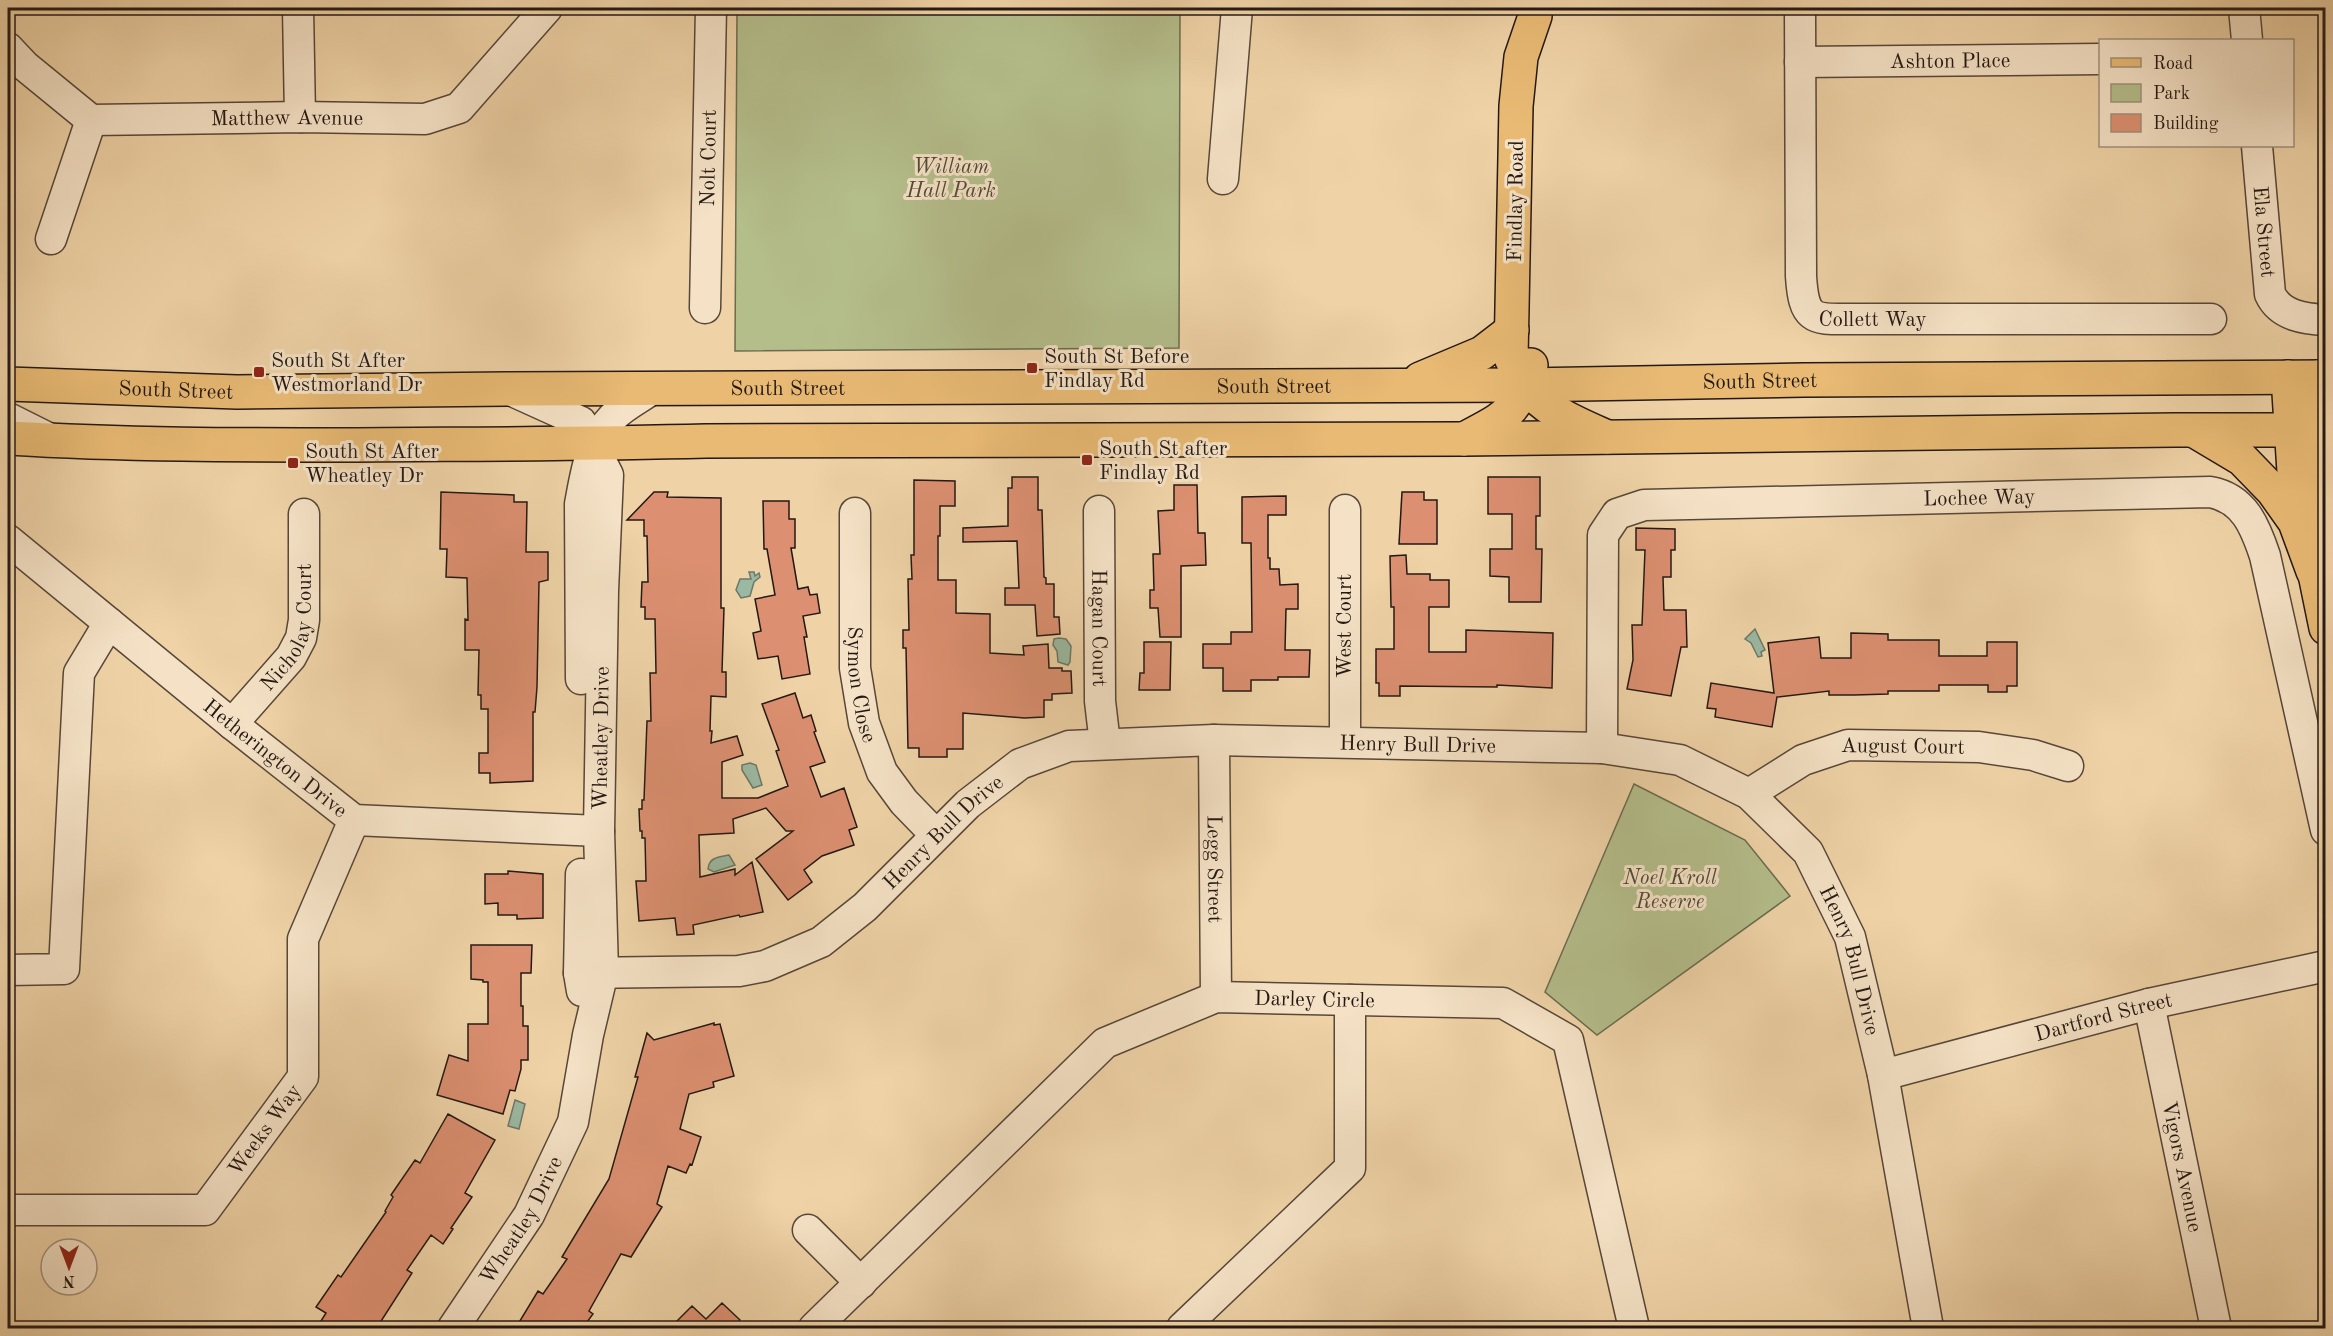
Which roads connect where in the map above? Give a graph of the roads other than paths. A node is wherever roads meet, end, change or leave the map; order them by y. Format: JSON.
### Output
{"nodes":[{"id":1,"x":298,"y":8,"type":"edge"},
{"id":2,"x":548,"y":8,"type":"edge"},
{"id":3,"x":711,"y":8,"type":"edge"},
{"id":4,"x":1237,"y":8,"type":"edge"},
{"id":5,"x":1800,"y":8,"type":"edge"},
{"id":6,"x":2244,"y":8,"type":"edge"},
{"id":7,"x":1536,"y":12,"type":"edge"},
{"id":8,"x":2247,"y":39,"type":"edge"},
{"id":9,"x":8,"y":48,"type":"edge"},
{"id":10,"x":2099,"y":58,"type":"edge"},
{"id":11,"x":1800,"y":62,"type":"junction"},
{"id":12,"x":300,"y":117,"type":"junction"},
{"id":13,"x":91,"y":120,"type":"junction"},
{"id":14,"x":2257,"y":147,"type":"edge"},
{"id":15,"x":1223,"y":179,"type":"dead end"},
{"id":16,"x":51,"y":239,"type":"dead end"},
{"id":17,"x":705,"y":308,"type":"dead end"},
{"id":18,"x":2211,"y":319,"type":"dead end"},
{"id":19,"x":2325,"y":320,"type":"edge"},
{"id":20,"x":1512,"y":330,"type":"junction"},
{"id":21,"x":2311,"y":377,"type":"edge"},
{"id":22,"x":8,"y":384,"type":"edge"},
{"id":23,"x":1401,"y":385,"type":"junction"},
{"id":24,"x":1525,"y":385,"type":"junction"},
{"id":25,"x":507,"y":389,"type":"junction"},
{"id":26,"x":652,"y":389,"type":"junction"},
{"id":27,"x":8,"y":418,"type":"edge"},
{"id":28,"x":2193,"y":430,"type":"junction"},
{"id":29,"x":2312,"y":430,"type":"edge"},
{"id":30,"x":1606,"y":437,"type":"junction"},
{"id":31,"x":8,"y":438,"type":"edge"},
{"id":32,"x":1464,"y":439,"type":"junction"},
{"id":33,"x":55,"y":441,"type":"junction"},
{"id":34,"x":593,"y":444,"type":"junction"},
{"id":35,"x":2325,"y":492,"type":"edge"},
{"id":36,"x":1345,"y":510,"type":"dead end"},
{"id":37,"x":1099,"y":511,"type":"dead end"},
{"id":38,"x":855,"y":513,"type":"dead end"},
{"id":39,"x":304,"y":514,"type":"dead end"},
{"id":40,"x":8,"y":540,"type":"edge"},
{"id":41,"x":2313,"y":571,"type":"junction"},
{"id":42,"x":109,"y":623,"type":"junction"},
{"id":43,"x":2325,"y":628,"type":"edge"},
{"id":44,"x":232,"y":724,"type":"junction"},
{"id":45,"x":1214,"y":740,"type":"junction"},
{"id":46,"x":1345,"y":742,"type":"junction"},
{"id":47,"x":1105,"y":744,"type":"junction"},
{"id":48,"x":1602,"y":748,"type":"junction"},
{"id":49,"x":2068,"y":766,"type":"dead end"},
{"id":50,"x":1749,"y":794,"type":"junction"},
{"id":51,"x":354,"y":820,"type":"junction"},
{"id":52,"x":590,"y":830,"type":"junction"},
{"id":53,"x":2325,"y":830,"type":"edge"},
{"id":54,"x":936,"y":835,"type":"junction"},
{"id":55,"x":2325,"y":966,"type":"edge"},
{"id":56,"x":8,"y":970,"type":"edge"},
{"id":57,"x":591,"y":972,"type":"junction"},
{"id":58,"x":1216,"y":998,"type":"junction"},
{"id":59,"x":1350,"y":1000,"type":"junction"},
{"id":60,"x":2149,"y":1004,"type":"junction"},
{"id":61,"x":1883,"y":1075,"type":"junction"},
{"id":62,"x":8,"y":1210,"type":"edge"},
{"id":63,"x":808,"y":1230,"type":"dead end"},
{"id":64,"x":861,"y":1283,"type":"junction"},
{"id":65,"x":453,"y":1329,"type":"edge"},
{"id":66,"x":814,"y":1329,"type":"edge"},
{"id":67,"x":1182,"y":1329,"type":"edge"},
{"id":68,"x":1634,"y":1329,"type":"edge"},
{"id":69,"x":1928,"y":1329,"type":"edge"},
{"id":70,"x":2216,"y":1329,"type":"edge"}],
"edges":[{"from":1,"to":12,"type":"street"},
{"from":2,"to":12,"type":"street","name":"Matthew Avenue"},
{"from":3,"to":17,"type":"street","name":"Nolt Court"},
{"from":4,"to":15,"type":"street"},
{"from":5,"to":11,"type":"street","name":"Collett Way"},
{"from":6,"to":8,"type":"street"},
{"from":7,"to":20,"type":"main road","name":"Findlay Road"},
{"from":7,"to":24,"type":"main road","name":"Findlay Road"},
{"from":9,"to":13,"type":"street"},
{"from":10,"to":11,"type":"street","name":"Ashton Place"},
{"from":11,"to":18,"type":"street","name":"Collett Way"},
{"from":12,"to":13,"type":"street","name":"Matthew Avenue"},
{"from":13,"to":16,"type":"street"},
{"from":14,"to":19,"type":"street","name":"Ela Street"},
{"from":20,"to":23,"type":"main road"},
{"from":20,"to":24,"type":"main road","name":"Findlay Road"},
{"from":21,"to":24,"type":"main road","name":"South Street"},
{"from":21,"to":29,"type":"main road"},
{"from":22,"to":25,"type":"main road","name":"South Street"},
{"from":23,"to":24,"type":"main road","name":"South Street"},
{"from":23,"to":26,"type":"main road","name":"South Street"},
{"from":24,"to":30,"type":"main road","name":"Findlay Road"},
{"from":24,"to":32,"type":"main road","name":"Findlay Road"},
{"from":25,"to":26,"type":"main road","name":"South Street"},
{"from":25,"to":34,"type":"street","name":"Wheatley Drive"},
{"from":26,"to":34,"type":"street"},
{"from":27,"to":33,"type":"street"},
{"from":28,"to":29,"type":"main road"},
{"from":28,"to":30,"type":"main road"},
{"from":28,"to":41,"type":"main road"},
{"from":29,"to":35,"type":"main road"},
{"from":29,"to":41,"type":"main road"},
{"from":30,"to":32,"type":"main road"},
{"from":31,"to":33,"type":"main road"},
{"from":32,"to":34,"type":"main road"},
{"from":33,"to":34,"type":"main road"},
{"from":34,"to":52,"type":"street","name":"Wheatley Drive"},
{"from":36,"to":46,"type":"street","name":"West Court"},
{"from":37,"to":47,"type":"street","name":"Hagan Court"},
{"from":38,"to":54,"type":"street","name":"Symon Close"},
{"from":39,"to":44,"type":"street","name":"Nicholay Court"},
{"from":40,"to":42,"type":"street","name":"Hetherington Drive"},
{"from":41,"to":43,"type":"main road"},
{"from":42,"to":44,"type":"street","name":"Hetherington Drive"},
{"from":42,"to":56,"type":"street"},
{"from":44,"to":51,"type":"street","name":"Hetherington Drive"},
{"from":45,"to":46,"type":"street","name":"Henry Bull Drive"},
{"from":45,"to":47,"type":"street","name":"Henry Bull Drive"},
{"from":45,"to":58,"type":"street","name":"Legg Street"},
{"from":46,"to":48,"type":"street","name":"Henry Bull Drive"},
{"from":47,"to":54,"type":"street","name":"Henry Bull Drive"},
{"from":48,"to":50,"type":"street","name":"Henry Bull Drive"},
{"from":48,"to":53,"type":"street","name":"Lochee Way"},
{"from":49,"to":50,"type":"street","name":"August Court"},
{"from":50,"to":61,"type":"street","name":"Henry Bull Drive"},
{"from":51,"to":52,"type":"street","name":"Hetherington Drive"},
{"from":51,"to":62,"type":"street","name":"Weeks Way"},
{"from":52,"to":57,"type":"street","name":"Wheatley Drive"},
{"from":54,"to":57,"type":"street","name":"Henry Bull Drive"},
{"from":55,"to":60,"type":"street","name":"Dartford Street"},
{"from":57,"to":65,"type":"street","name":"Wheatley Drive"},
{"from":58,"to":59,"type":"street","name":"Darley Circle"},
{"from":58,"to":64,"type":"street","name":"Darley Circle"},
{"from":59,"to":67,"type":"street"},
{"from":59,"to":68,"type":"street","name":"Darley Circle"},
{"from":60,"to":61,"type":"street","name":"Dartford Street"},
{"from":60,"to":70,"type":"street","name":"Vigors Avenue"},
{"from":61,"to":69,"type":"street","name":"Henry Bull Drive"},
{"from":63,"to":64,"type":"street"},
{"from":64,"to":66,"type":"street","name":"Darley Circle"}]}
